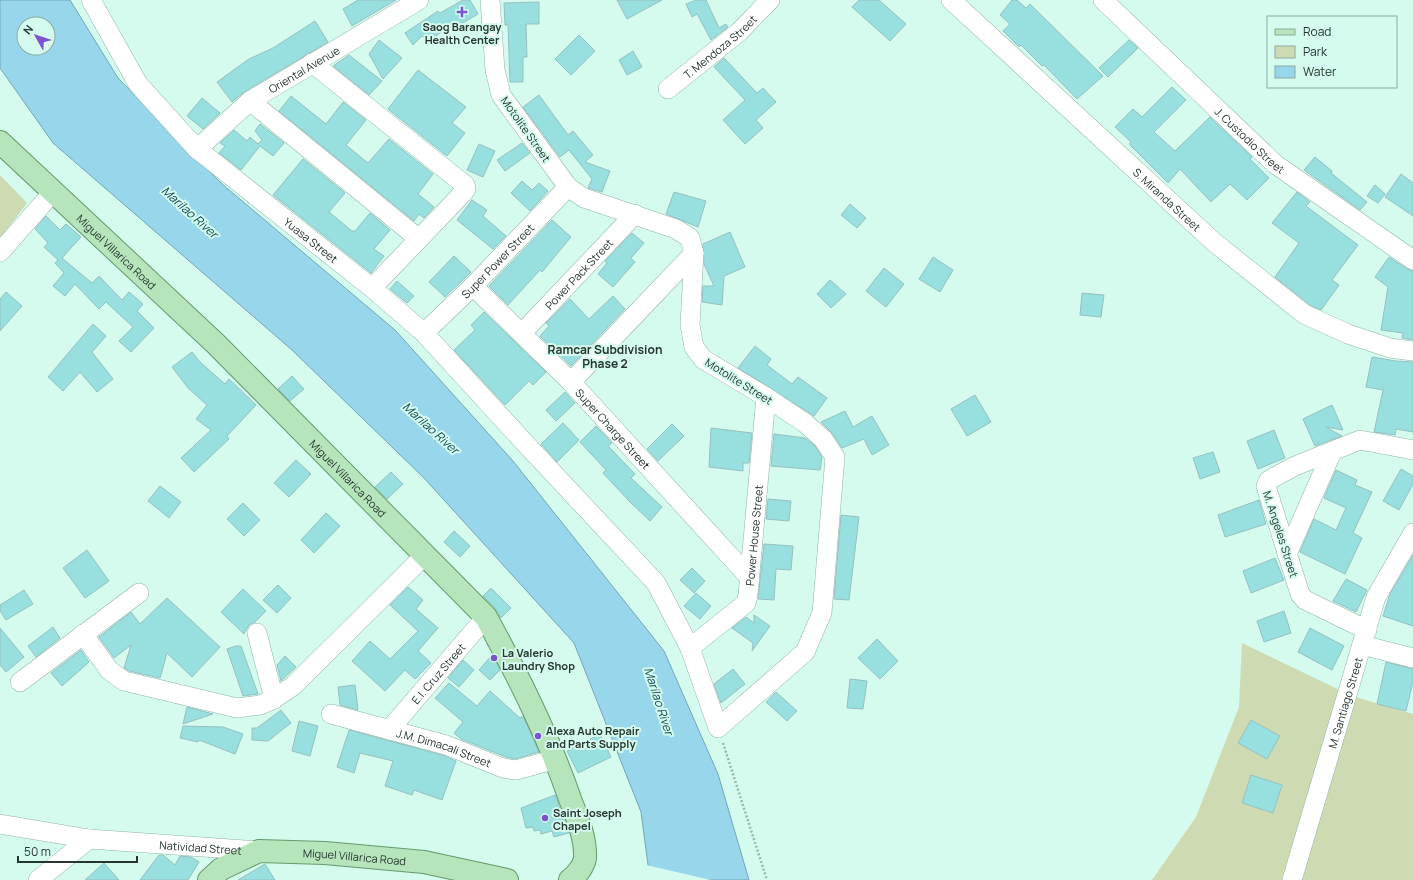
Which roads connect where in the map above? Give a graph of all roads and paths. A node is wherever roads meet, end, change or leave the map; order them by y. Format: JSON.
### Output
{"nodes":[{"id":1,"x":91,"y":0,"type":"edge"},
{"id":2,"x":419,"y":0,"type":"edge"},
{"id":3,"x":490,"y":0,"type":"edge"},
{"id":4,"x":951,"y":0,"type":"edge"},
{"id":5,"x":1103,"y":0,"type":"edge"},
{"id":6,"x":767,"y":1,"type":"edge"},
{"id":7,"x":312,"y":63,"type":"junction"},
{"id":8,"x":668,"y":89,"type":"dead end"},
{"id":9,"x":250,"y":101,"type":"junction"},
{"id":10,"x":0,"y":142,"type":"edge"},
{"id":11,"x":198,"y":149,"type":"junction"},
{"id":12,"x":568,"y":187,"type":"junction"},
{"id":13,"x":53,"y":192,"type":"junction"},
{"id":14,"x":635,"y":214,"type":"junction"},
{"id":15,"x":419,"y":239,"type":"junction"},
{"id":16,"x":0,"y":252,"type":"edge"},
{"id":17,"x":694,"y":253,"type":"junction"},
{"id":18,"x":1413,"y":260,"type":"edge"},
{"id":19,"x":473,"y":286,"type":"junction"},
{"id":20,"x":372,"y":288,"type":"junction"},
{"id":21,"x":424,"y":333,"type":"junction"},
{"id":22,"x":522,"y":333,"type":"junction"},
{"id":23,"x":1413,"y":351,"type":"edge"},
{"id":24,"x":571,"y":382,"type":"junction"},
{"id":25,"x":766,"y":397,"type":"junction"},
{"id":26,"x":1413,"y":450,"type":"edge"},
{"id":27,"x":1332,"y":452,"type":"junction"},
{"id":28,"x":1413,"y":533,"type":"edge"},
{"id":29,"x":1287,"y":554,"type":"junction"},
{"id":30,"x":425,"y":555,"type":"junction"},
{"id":31,"x":749,"y":577,"type":"junction"},
{"id":32,"x":139,"y":593,"type":"dead end"},
{"id":33,"x":486,"y":617,"type":"junction"},
{"id":34,"x":257,"y":633,"type":"dead end"},
{"id":35,"x":83,"y":634,"type":"junction"},
{"id":36,"x":1364,"y":637,"type":"junction"},
{"id":37,"x":690,"y":648,"type":"junction"},
{"id":38,"x":1413,"y":658,"type":"edge"},
{"id":39,"x":20,"y":682,"type":"dead end"},
{"id":40,"x":274,"y":699,"type":"junction"},
{"id":41,"x":332,"y":714,"type":"dead end"},
{"id":42,"x":718,"y":728,"type":"junction"},
{"id":43,"x":389,"y":730,"type":"junction"},
{"id":44,"x":556,"y":759,"type":"junction"},
{"id":45,"x":0,"y":824,"type":"edge"},
{"id":46,"x":89,"y":838,"type":"junction"},
{"id":47,"x":259,"y":851,"type":"junction"},
{"id":48,"x":574,"y":879,"type":"edge"},
{"id":49,"x":38,"y":880,"type":"edge"},
{"id":50,"x":209,"y":880,"type":"edge"},
{"id":51,"x":507,"y":880,"type":"edge"},
{"id":52,"x":766,"y":880,"type":"edge"},
{"id":53,"x":1292,"y":880,"type":"edge"}],
"edges":[{"from":1,"to":11,"type":"street","name":"Yuasa Street"},
{"from":2,"to":7,"type":"street","name":"Oriental Avenue"},
{"from":3,"to":12,"type":"street","name":"Motolite Street"},
{"from":4,"to":23,"type":"street","name":"S. Miranda Street"},
{"from":5,"to":18,"type":"street","name":"J. Custodio Street"},
{"from":6,"to":8,"type":"street","name":"T. Mendoza Street"},
{"from":7,"to":9,"type":"street","name":"Oriental Avenue"},
{"from":7,"to":15,"type":"street"},
{"from":9,"to":11,"type":"street","name":"Oriental Avenue"},
{"from":9,"to":15,"type":"street"},
{"from":10,"to":13,"type":"main road","name":"Miguel Villarica Road"},
{"from":11,"to":20,"type":"street","name":"Yuasa Street"},
{"from":12,"to":14,"type":"street","name":"Motolite Street"},
{"from":12,"to":19,"type":"street","name":"Super Power Street"},
{"from":13,"to":16,"type":"street"},
{"from":13,"to":30,"type":"main road","name":"Miguel Villarica Road"},
{"from":14,"to":17,"type":"street","name":"Motolite Street"},
{"from":14,"to":22,"type":"street","name":"Power Pack Street"},
{"from":15,"to":20,"type":"street"},
{"from":17,"to":24,"type":"street"},
{"from":17,"to":25,"type":"street","name":"Motolite Street"},
{"from":19,"to":21,"type":"street","name":"Super Power Street"},
{"from":19,"to":22,"type":"street","name":"Super Charge Street"},
{"from":20,"to":21,"type":"street","name":"Yuasa Street"},
{"from":21,"to":37,"type":"street","name":"Yuasa Street"},
{"from":22,"to":24,"type":"street","name":"Super Charge Street"},
{"from":24,"to":31,"type":"street","name":"Super Charge Street"},
{"from":25,"to":31,"type":"street","name":"Power House Street"},
{"from":25,"to":42,"type":"street","name":"Motolite Street"},
{"from":26,"to":27,"type":"street","name":"M. Angeles Street"},
{"from":27,"to":29,"type":"street"},
{"from":27,"to":29,"type":"street","name":"M. Angeles Street"},
{"from":28,"to":36,"type":"street","name":"M. Santiago Street"},
{"from":29,"to":36,"type":"street","name":"M. Angeles Street"},
{"from":30,"to":33,"type":"main road","name":"Miguel Villarica Road"},
{"from":30,"to":40,"type":"street"},
{"from":31,"to":37,"type":"street","name":"Power House Street"},
{"from":32,"to":35,"type":"street"},
{"from":33,"to":43,"type":"street","name":"E.I. Cruz Street"},
{"from":33,"to":44,"type":"main road","name":"Miguel Villarica Road"},
{"from":34,"to":40,"type":"street"},
{"from":35,"to":39,"type":"street"},
{"from":35,"to":40,"type":"street"},
{"from":36,"to":38,"type":"street","name":"M. Angeles Street"},
{"from":36,"to":53,"type":"street","name":"M. Santiago Street"},
{"from":37,"to":42,"type":"street","name":"Yuasa Street"},
{"from":41,"to":43,"type":"street","name":"J.M. Dimacali Street"},
{"from":42,"to":52,"type":"path"},
{"from":43,"to":44,"type":"street","name":"J.M. Dimacali Street"},
{"from":44,"to":48,"type":"main road","name":"Miguel Villarica Road"},
{"from":45,"to":46,"type":"street","name":"Natividad Street"},
{"from":46,"to":47,"type":"street","name":"Natividad Street"},
{"from":46,"to":49,"type":"street"},
{"from":47,"to":50,"type":"main road","name":"Miguel Villarica Road"},
{"from":47,"to":51,"type":"main road","name":"Miguel Villarica Road"}]}
